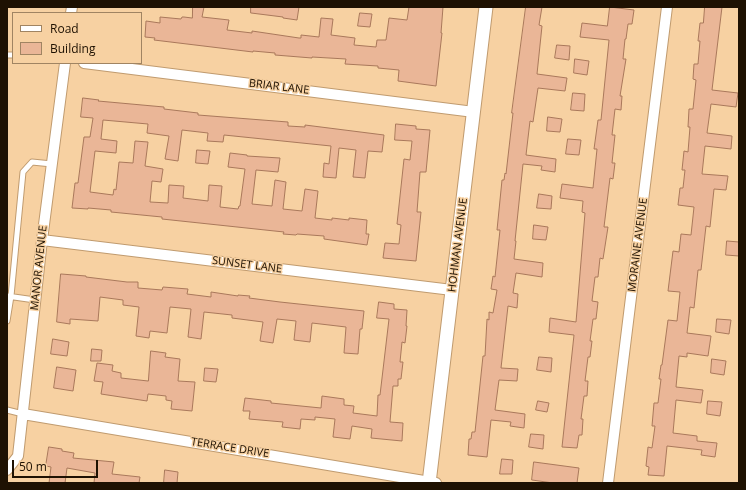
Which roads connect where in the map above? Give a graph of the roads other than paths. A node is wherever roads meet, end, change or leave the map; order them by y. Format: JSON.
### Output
{"nodes":[{"id":1,"x":486,"y":7,"type":"edge"},
{"id":2,"x":668,"y":7,"type":"edge"},
{"id":3,"x":65,"y":64,"type":"edge"},
{"id":4,"x":92,"y":64,"type":"edge"},
{"id":5,"x":474,"y":112,"type":"junction"},
{"id":6,"x":52,"y":164,"type":"junction"},
{"id":7,"x":42,"y":240,"type":"junction"},
{"id":8,"x":7,"y":257,"type":"edge"},
{"id":9,"x":14,"y":258,"type":"junction"},
{"id":10,"x":452,"y":290,"type":"junction"},
{"id":11,"x":9,"y":296,"type":"edge"},
{"id":12,"x":36,"y":300,"type":"junction"},
{"id":13,"x":7,"y":321,"type":"edge"},
{"id":14,"x":7,"y":410,"type":"edge"},
{"id":15,"x":23,"y":414,"type":"junction"},
{"id":16,"x":7,"y":470,"type":"edge"},
{"id":17,"x":432,"y":482,"type":"edge"},
{"id":18,"x":608,"y":483,"type":"edge"}],
"edges":[{"from":1,"to":5,"type":"street","name":"HOHMAN AVENUE"},
{"from":2,"to":18,"type":"street","name":"MORAINE AVENUE"},
{"from":3,"to":6,"type":"street","name":"MANOR AVENUE"},
{"from":4,"to":5,"type":"street","name":"BRIAR LANE"},
{"from":5,"to":10,"type":"street","name":"HOHMAN AVENUE"},
{"from":6,"to":7,"type":"street","name":"MANOR AVENUE"},
{"from":6,"to":9,"type":"lane"},
{"from":7,"to":10,"type":"street","name":"SUNSET LANE"},
{"from":7,"to":12,"type":"street","name":"MANOR AVENUE"},
{"from":8,"to":9,"type":"lane"},
{"from":9,"to":11,"type":"lane"},
{"from":10,"to":17,"type":"street","name":"HOHMAN AVENUE"},
{"from":11,"to":12,"type":"lane"},
{"from":11,"to":13,"type":"lane"},
{"from":12,"to":15,"type":"street","name":"MANOR AVENUE"},
{"from":14,"to":15,"type":"lane"},
{"from":15,"to":16,"type":"street","name":"MANOR AVENUE"},
{"from":15,"to":17,"type":"street","name":"TERRACE DRIVE"}]}
